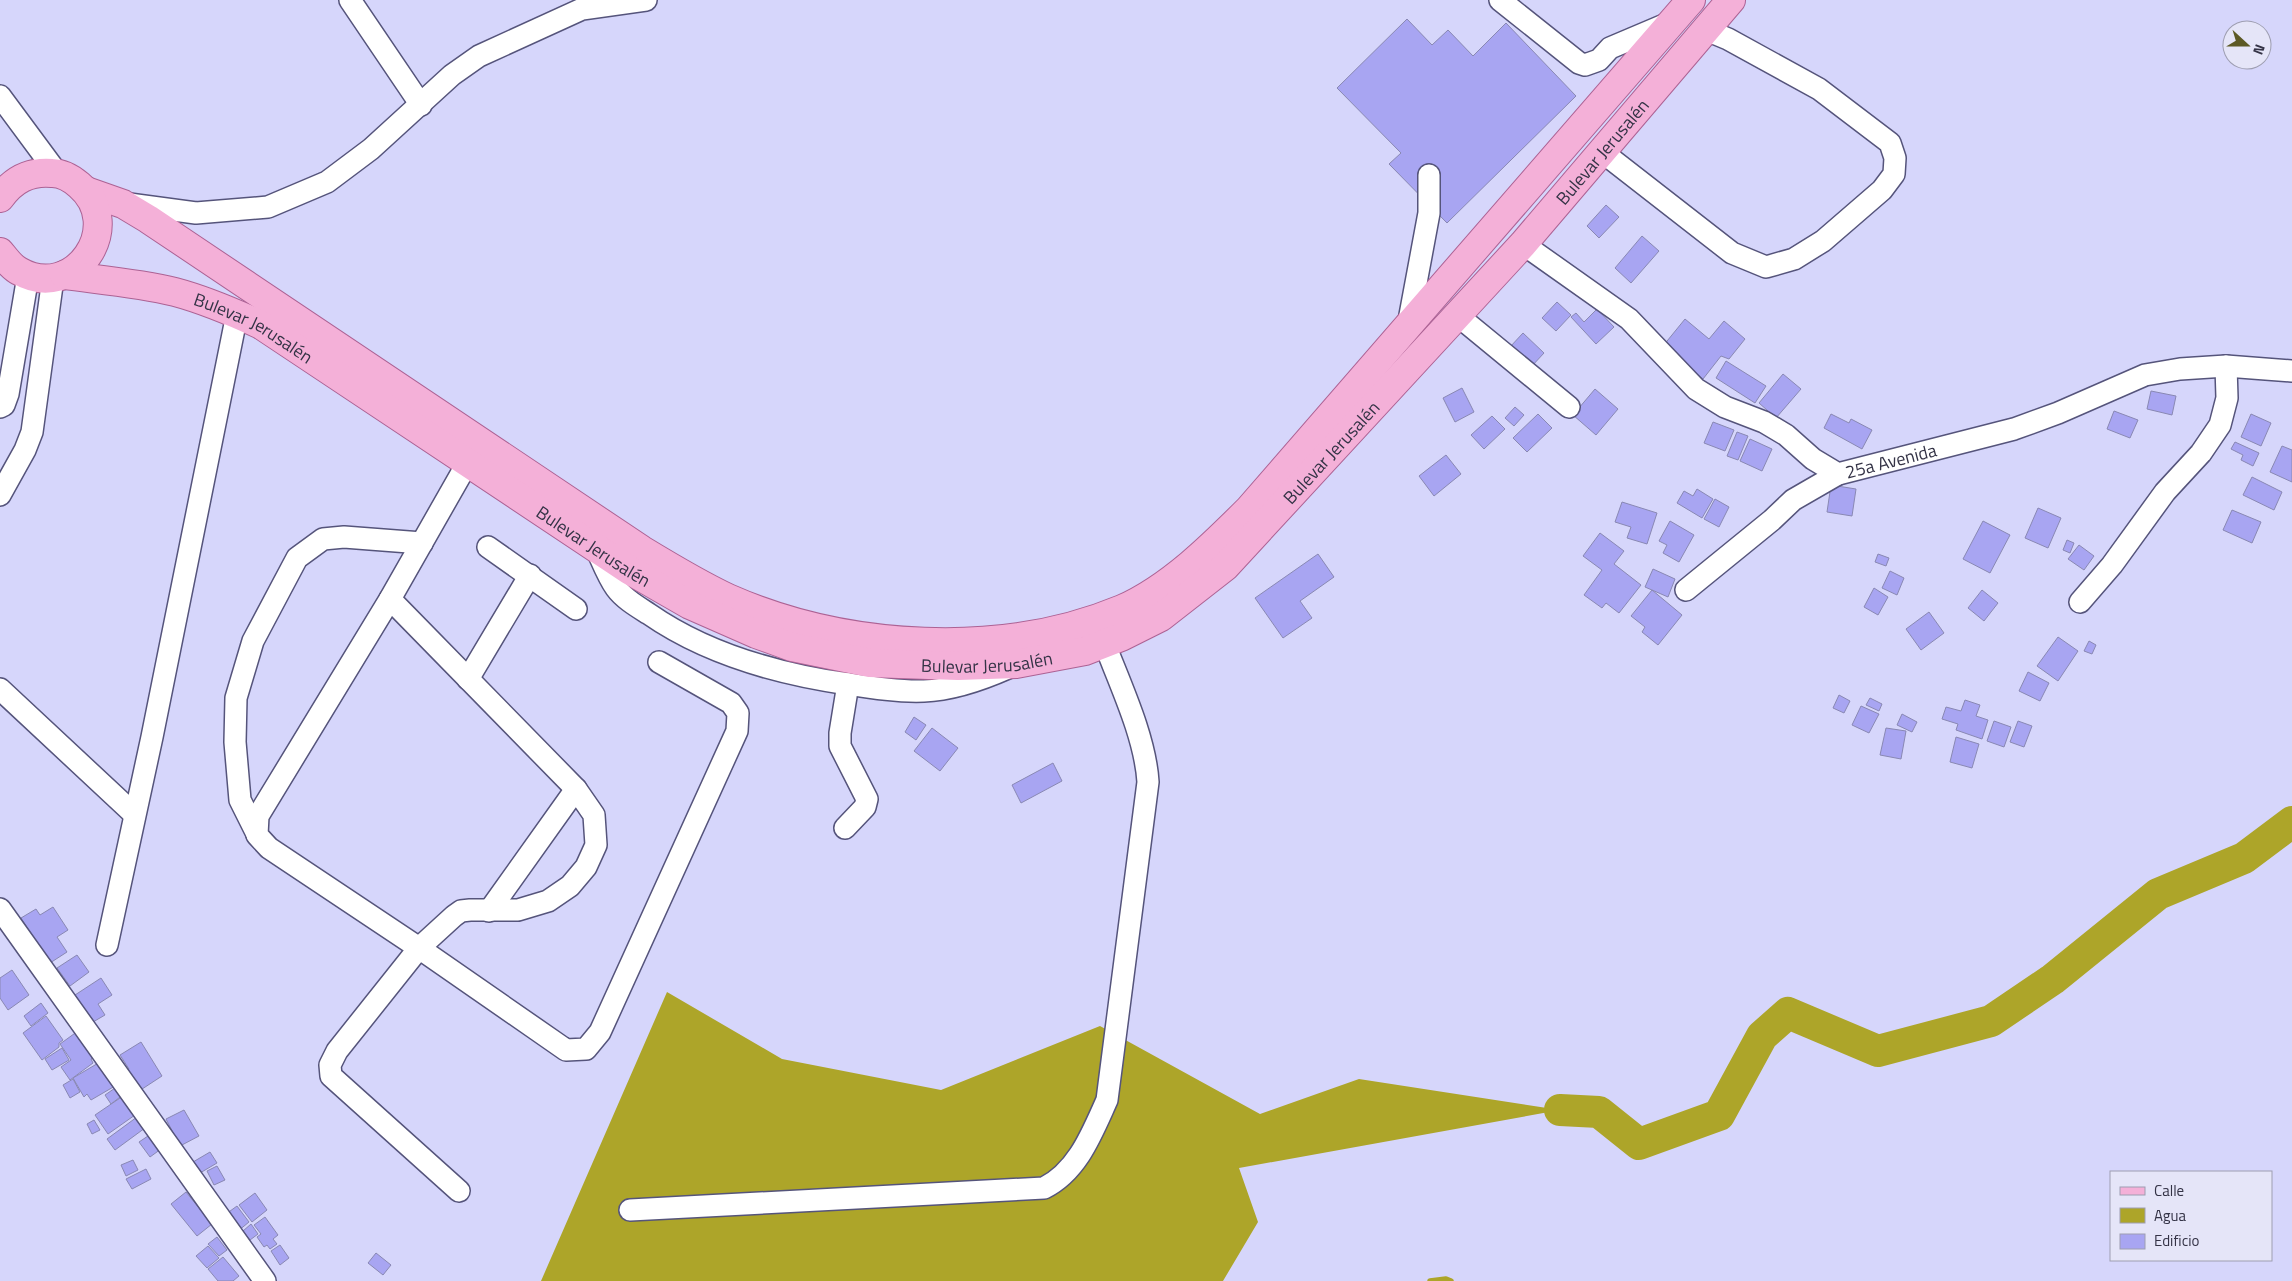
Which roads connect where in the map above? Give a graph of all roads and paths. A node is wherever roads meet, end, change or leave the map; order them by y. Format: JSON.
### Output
{"nodes":[{"id":1,"x":350,"y":0,"type":"edge"},
{"id":2,"x":646,"y":0,"type":"edge"},
{"id":3,"x":1500,"y":0,"type":"edge"},
{"id":4,"x":1691,"y":0,"type":"edge"},
{"id":5,"x":1731,"y":0,"type":"edge"},
{"id":6,"x":578,"y":4,"type":"edge"},
{"id":7,"x":1672,"y":22,"type":"junction"},
{"id":8,"x":1704,"y":29,"type":"junction"},
{"id":9,"x":0,"y":96,"type":"edge"},
{"id":10,"x":420,"y":105,"type":"junction"},
{"id":11,"x":1600,"y":151,"type":"junction"},
{"id":12,"x":57,"y":173,"type":"junction"},
{"id":13,"x":1429,"y":175,"type":"dead end"},
{"id":14,"x":3,"y":191,"type":"edge"},
{"id":15,"x":86,"y":191,"type":"junction"},
{"id":16,"x":122,"y":204,"type":"junction"},
{"id":17,"x":1522,"y":244,"type":"junction"},
{"id":18,"x":27,"y":270,"type":"edge"},
{"id":19,"x":237,"y":314,"type":"junction"},
{"id":20,"x":1457,"y":315,"type":"junction"},
{"id":21,"x":1408,"y":326,"type":"junction"},
{"id":22,"x":2226,"y":366,"type":"junction"},
{"id":23,"x":2292,"y":371,"type":"edge"},
{"id":24,"x":0,"y":407,"type":"edge"},
{"id":25,"x":1569,"y":407,"type":"dead end"},
{"id":26,"x":468,"y":462,"type":"junction"},
{"id":27,"x":1838,"y":474,"type":"junction"},
{"id":28,"x":0,"y":495,"type":"edge"},
{"id":29,"x":422,"y":543,"type":"junction"},
{"id":30,"x":488,"y":547,"type":"dead end"},
{"id":31,"x":596,"y":548,"type":"junction"},
{"id":32,"x":530,"y":575,"type":"junction"},
{"id":33,"x":1686,"y":590,"type":"dead end"},
{"id":34,"x":390,"y":599,"type":"junction"},
{"id":35,"x":2080,"y":602,"type":"dead end"},
{"id":36,"x":576,"y":609,"type":"dead end"},
{"id":37,"x":1095,"y":617,"type":"junction"},
{"id":38,"x":1104,"y":644,"type":"junction"},
{"id":39,"x":659,"y":662,"type":"dead end"},
{"id":40,"x":1016,"y":664,"type":"junction"},
{"id":41,"x":468,"y":679,"type":"junction"},
{"id":42,"x":848,"y":684,"type":"junction"},
{"id":43,"x":0,"y":689,"type":"edge"},
{"id":44,"x":576,"y":789,"type":"junction"},
{"id":45,"x":134,"y":814,"type":"junction"},
{"id":46,"x":845,"y":828,"type":"dead end"},
{"id":47,"x":257,"y":835,"type":"junction"},
{"id":48,"x":0,"y":908,"type":"edge"},
{"id":49,"x":489,"y":911,"type":"junction"},
{"id":50,"x":107,"y":945,"type":"dead end"},
{"id":51,"x":419,"y":948,"type":"junction"},
{"id":52,"x":459,"y":1191,"type":"dead end"},
{"id":53,"x":630,"y":1210,"type":"dead end"},
{"id":54,"x":265,"y":1281,"type":"edge"}],
"edges":[{"from":1,"to":10,"type":"street"},
{"from":2,"to":6,"type":"street"},
{"from":3,"to":7,"type":"street"},
{"from":4,"to":7,"type":"main road","name":"Bulevar Jerusalén"},
{"from":5,"to":8,"type":"main road","name":"Bulevar Jerusalén"},
{"from":6,"to":10,"type":"street"},
{"from":7,"to":21,"type":"main road","name":"Bulevar Jerusalén"},
{"from":8,"to":11,"type":"main road","name":"Bulevar Jerusalén"},
{"from":8,"to":11,"type":"street"},
{"from":9,"to":12,"type":"street"},
{"from":10,"to":16,"type":"street"},
{"from":11,"to":17,"type":"main road","name":"Bulevar Jerusalén"},
{"from":12,"to":14,"type":"main road"},
{"from":12,"to":15,"type":"main road","name":"Bulevar Jerusalén"},
{"from":13,"to":21,"type":"street"},
{"from":15,"to":16,"type":"main road","name":"Bulevar Jerusalén"},
{"from":15,"to":18,"type":"main road"},
{"from":16,"to":37,"type":"main road","name":"Bulevar Jerusalén"},
{"from":17,"to":20,"type":"main road","name":"Bulevar Jerusalén"},
{"from":17,"to":27,"type":"street","name":"25a Avenida"},
{"from":18,"to":19,"type":"main road","name":"Bulevar Jerusalén"},
{"from":18,"to":24,"type":"street"},
{"from":18,"to":28,"type":"street"},
{"from":19,"to":26,"type":"main road","name":"Bulevar Jerusalén"},
{"from":19,"to":45,"type":"street"},
{"from":20,"to":25,"type":"street"},
{"from":20,"to":38,"type":"main road","name":"Bulevar Jerusalén"},
{"from":21,"to":37,"type":"main road","name":"Bulevar Jerusalén"},
{"from":22,"to":23,"type":"street","name":"25a Avenida"},
{"from":22,"to":27,"type":"street","name":"25a Avenida"},
{"from":22,"to":35,"type":"street"},
{"from":26,"to":29,"type":"street"},
{"from":26,"to":31,"type":"main road","name":"Bulevar Jerusalén"},
{"from":27,"to":33,"type":"street"},
{"from":29,"to":34,"type":"street"},
{"from":29,"to":47,"type":"street"},
{"from":30,"to":32,"type":"street"},
{"from":31,"to":40,"type":"main road","name":"Bulevar Jerusalén"},
{"from":31,"to":42,"type":"street"},
{"from":32,"to":36,"type":"street"},
{"from":32,"to":41,"type":"street"},
{"from":34,"to":41,"type":"street"},
{"from":34,"to":47,"type":"street"},
{"from":37,"to":38,"type":"street"},
{"from":38,"to":40,"type":"main road","name":"Bulevar Jerusalén"},
{"from":38,"to":53,"type":"street"},
{"from":39,"to":51,"type":"street"},
{"from":40,"to":42,"type":"street"},
{"from":41,"to":44,"type":"street"},
{"from":42,"to":46,"type":"street"},
{"from":43,"to":45,"type":"street"},
{"from":44,"to":49,"type":"street"},
{"from":44,"to":49,"type":"street"},
{"from":45,"to":50,"type":"street"},
{"from":47,"to":51,"type":"street"},
{"from":48,"to":54,"type":"street"},
{"from":49,"to":51,"type":"street"},
{"from":51,"to":52,"type":"street"}]}
